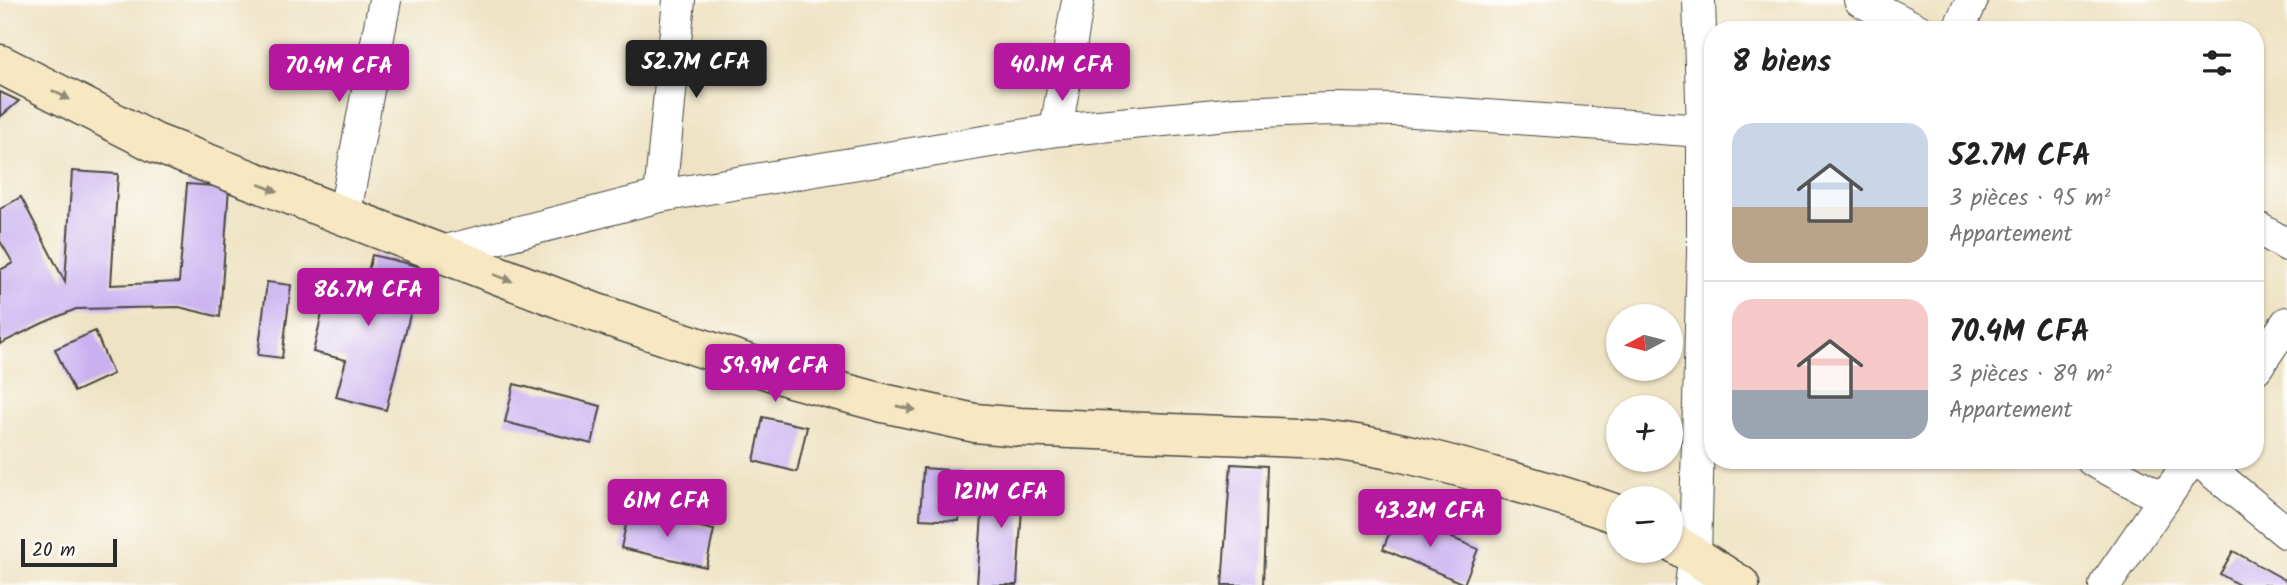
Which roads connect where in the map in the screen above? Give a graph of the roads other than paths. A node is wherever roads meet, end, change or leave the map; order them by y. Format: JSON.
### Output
{"nodes":[{"id":1,"x":385,"y":0,"type":"edge"},
{"id":2,"x":679,"y":0,"type":"edge"},
{"id":3,"x":1078,"y":0,"type":"edge"},
{"id":4,"x":1699,"y":0,"type":"edge"},
{"id":5,"x":1860,"y":0,"type":"edge"},
{"id":6,"x":1972,"y":0,"type":"edge"},
{"id":7,"x":1901,"y":21,"type":"edge"},
{"id":8,"x":1962,"y":21,"type":"edge"},
{"id":9,"x":0,"y":64,"type":"edge"},
{"id":10,"x":1056,"y":130,"type":"junction"},
{"id":11,"x":1703,"y":131,"type":"junction"},
{"id":12,"x":1704,"y":156,"type":"edge"},
{"id":13,"x":660,"y":196,"type":"junction"},
{"id":14,"x":344,"y":217,"type":"junction"},
{"id":15,"x":2264,"y":232,"type":"edge"},
{"id":16,"x":2287,"y":245,"type":"edge"},
{"id":17,"x":438,"y":253,"type":"junction"},
{"id":18,"x":1704,"y":311,"type":"edge"},
{"id":19,"x":2287,"y":323,"type":"edge"},
{"id":20,"x":2264,"y":356,"type":"edge"},
{"id":21,"x":2109,"y":469,"type":"edge"},
{"id":22,"x":2185,"y":469,"type":"edge"},
{"id":23,"x":2209,"y":469,"type":"edge"},
{"id":24,"x":2164,"y":499,"type":"junction"},
{"id":25,"x":1606,"y":510,"type":"edge"},
{"id":26,"x":2287,"y":533,"type":"edge"},
{"id":27,"x":1686,"y":561,"type":"edge"},
{"id":28,"x":1740,"y":585,"type":"edge"},
{"id":29,"x":2105,"y":585,"type":"edge"}],
"edges":[{"from":1,"to":14,"type":"street"},
{"from":2,"to":13,"type":"street"},
{"from":3,"to":10,"type":"street"},
{"from":4,"to":11,"type":"street"},
{"from":5,"to":7,"type":"street"},
{"from":6,"to":8,"type":"street"},
{"from":9,"to":14,"type":"main road","one_way":true},
{"from":10,"to":11,"type":"street"},
{"from":10,"to":13,"type":"street"},
{"from":11,"to":12,"type":"street"},
{"from":13,"to":17,"type":"street"},
{"from":14,"to":17,"type":"main road"},
{"from":15,"to":16,"type":"street"},
{"from":17,"to":25,"type":"main road","one_way":true},
{"from":18,"to":27,"type":"street"},
{"from":19,"to":20,"type":"street"},
{"from":21,"to":24,"type":"street"},
{"from":22,"to":24,"type":"street"},
{"from":23,"to":26,"type":"street"},
{"from":24,"to":29,"type":"street"},
{"from":27,"to":28,"type":"main road"}]}
